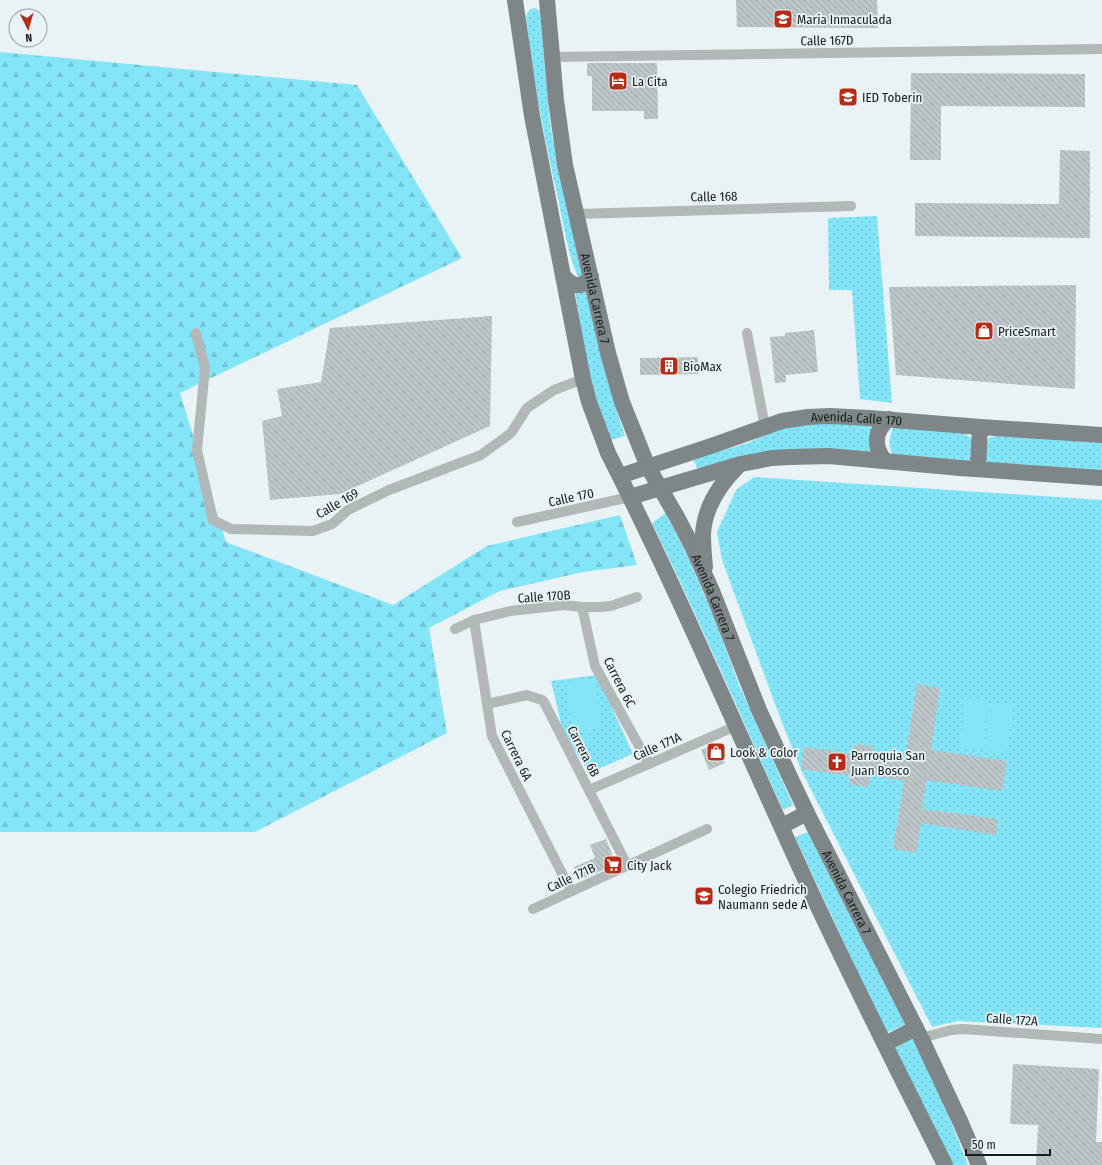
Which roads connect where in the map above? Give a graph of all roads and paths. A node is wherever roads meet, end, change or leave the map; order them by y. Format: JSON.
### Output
{"nodes":[{"id":1,"x":515,"y":0,"type":"edge"},
{"id":2,"x":547,"y":0,"type":"edge"},
{"id":3,"x":1102,"y":48,"type":"edge"},
{"id":4,"x":552,"y":58,"type":"junction"},
{"id":5,"x":851,"y":206,"type":"dead end"},
{"id":6,"x":577,"y":214,"type":"junction"},
{"id":7,"x":591,"y":277,"type":"junction"},
{"id":8,"x":564,"y":278,"type":"junction"},
{"id":9,"x":196,"y":333,"type":"dead end"},
{"id":10,"x":747,"y":333,"type":"dead end"},
{"id":11,"x":583,"y":379,"type":"junction"},
{"id":12,"x":890,"y":419,"type":"junction"},
{"id":13,"x":765,"y":427,"type":"junction"},
{"id":14,"x":980,"y":427,"type":"junction"},
{"id":15,"x":1102,"y":435,"type":"edge"},
{"id":16,"x":885,"y":461,"type":"junction"},
{"id":17,"x":741,"y":464,"type":"junction"},
{"id":18,"x":648,"y":467,"type":"junction"},
{"id":19,"x":978,"y":469,"type":"junction"},
{"id":20,"x":620,"y":476,"type":"junction"},
{"id":21,"x":1102,"y":478,"type":"edge"},
{"id":22,"x":659,"y":488,"type":"junction"},
{"id":23,"x":630,"y":497,"type":"junction"},
{"id":24,"x":517,"y":522,"type":"dead end"},
{"id":25,"x":706,"y":576,"type":"junction"},
{"id":26,"x":637,"y":597,"type":"dead end"},
{"id":27,"x":582,"y":607,"type":"junction"},
{"id":28,"x":474,"y":620,"type":"junction"},
{"id":29,"x":455,"y":629,"type":"dead end"},
{"id":30,"x":487,"y":704,"type":"junction"},
{"id":31,"x":736,"y":726,"type":"junction"},
{"id":32,"x":649,"y":764,"type":"junction"},
{"id":33,"x":589,"y":790,"type":"junction"},
{"id":34,"x":807,"y":813,"type":"junction"},
{"id":35,"x":782,"y":826,"type":"junction"},
{"id":36,"x":707,"y":829,"type":"dead end"},
{"id":37,"x":627,"y":865,"type":"junction"},
{"id":38,"x":571,"y":891,"type":"junction"},
{"id":39,"x":533,"y":909,"type":"dead end"},
{"id":40,"x":919,"y":1033,"type":"junction"},
{"id":41,"x":1102,"y":1039,"type":"edge"},
{"id":42,"x":885,"y":1044,"type":"junction"},
{"id":43,"x":946,"y":1165,"type":"edge"},
{"id":44,"x":979,"y":1165,"type":"edge"}],
"edges":[{"from":1,"to":8,"type":"main road","name":"Avenida Carrera 7"},
{"from":2,"to":4,"type":"main road","name":"Avenida Carrera 7"},
{"from":3,"to":4,"type":"street","name":"Calle 167D"},
{"from":4,"to":6,"type":"main road","name":"Avenida Carrera 7"},
{"from":5,"to":6,"type":"street","name":"Calle 168"},
{"from":6,"to":7,"type":"main road","name":"Avenida Carrera 7"},
{"from":7,"to":8,"type":"main road"},
{"from":7,"to":18,"type":"main road","name":"Avenida Carrera 7"},
{"from":8,"to":11,"type":"main road","name":"Avenida Carrera 7"},
{"from":9,"to":11,"type":"street","name":"Calle 169"},
{"from":10,"to":13,"type":"street"},
{"from":11,"to":20,"type":"main road","name":"Avenida Carrera 7"},
{"from":12,"to":13,"type":"main road","name":"Avenida Calle 170"},
{"from":12,"to":14,"type":"main road","name":"Avenida Calle 170"},
{"from":12,"to":16,"type":"main road"},
{"from":13,"to":18,"type":"main road","name":"Avenida Calle 170"},
{"from":14,"to":15,"type":"main road","name":"Avenida Calle 170"},
{"from":14,"to":19,"type":"main road"},
{"from":16,"to":17,"type":"main road"},
{"from":16,"to":19,"type":"main road"},
{"from":17,"to":22,"type":"main road"},
{"from":17,"to":25,"type":"main road"},
{"from":18,"to":20,"type":"main road","name":"Avenida Calle 170"},
{"from":18,"to":22,"type":"main road","name":"Avenida Carrera 7"},
{"from":19,"to":21,"type":"main road"},
{"from":20,"to":23,"type":"main road","name":"Avenida Carrera 7"},
{"from":22,"to":23,"type":"main road"},
{"from":22,"to":25,"type":"main road","name":"Avenida Carrera 7"},
{"from":23,"to":24,"type":"street","name":"Calle 170"},
{"from":23,"to":31,"type":"main road","name":"Avenida Carrera 7"},
{"from":25,"to":34,"type":"main road","name":"Avenida Carrera 7"},
{"from":26,"to":27,"type":"street","name":"Calle 170B"},
{"from":27,"to":28,"type":"street","name":"Calle 170B"},
{"from":27,"to":32,"type":"street","name":"Carrera 6C"},
{"from":28,"to":29,"type":"street","name":"Calle 170B"},
{"from":28,"to":30,"type":"street","name":"Carrera 6A"},
{"from":30,"to":33,"type":"street","name":"Carrera 6B"},
{"from":30,"to":38,"type":"street","name":"Carrera 6A"},
{"from":31,"to":32,"type":"street","name":"Calle 171A"},
{"from":31,"to":35,"type":"main road","name":"Avenida Carrera 7"},
{"from":32,"to":33,"type":"street","name":"Calle 171A"},
{"from":33,"to":37,"type":"street","name":"Carrera 6B"},
{"from":34,"to":35,"type":"main road"},
{"from":34,"to":40,"type":"main road","name":"Avenida Carrera 7"},
{"from":35,"to":42,"type":"main road","name":"Avenida Carrera 7"},
{"from":36,"to":37,"type":"street","name":"Calle 171B"},
{"from":37,"to":38,"type":"street","name":"Calle 171B"},
{"from":38,"to":39,"type":"street","name":"Calle 171B"},
{"from":40,"to":41,"type":"street","name":"Calle 172A"},
{"from":40,"to":42,"type":"main road"},
{"from":40,"to":44,"type":"main road","name":"Avenida Carrera 7"},
{"from":42,"to":43,"type":"main road","name":"Avenida Carrera 7"}]}
